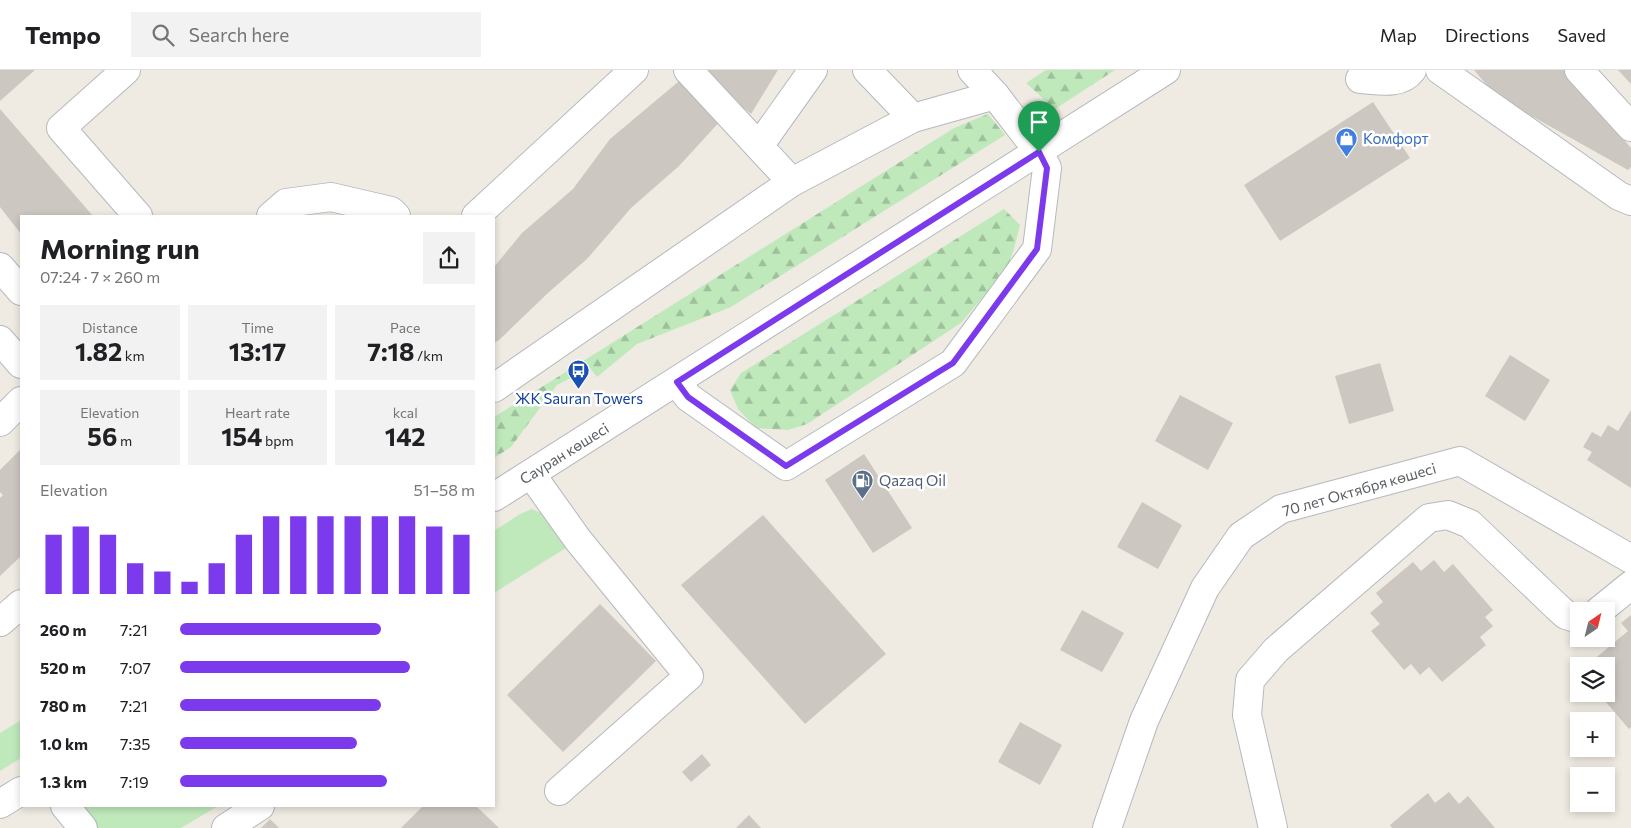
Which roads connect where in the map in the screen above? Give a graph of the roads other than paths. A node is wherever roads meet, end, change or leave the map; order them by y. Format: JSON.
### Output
{"nodes":[{"id":1,"x":126,"y":70,"type":"edge"},
{"id":2,"x":634,"y":70,"type":"edge"},
{"id":3,"x":688,"y":70,"type":"edge"},
{"id":4,"x":813,"y":70,"type":"edge"},
{"id":5,"x":867,"y":70,"type":"edge"},
{"id":6,"x":972,"y":70,"type":"edge"},
{"id":7,"x":1166,"y":70,"type":"edge"},
{"id":8,"x":1412,"y":70,"type":"edge"},
{"id":9,"x":1440,"y":70,"type":"edge"},
{"id":10,"x":1579,"y":70,"type":"edge"},
{"id":11,"x":1360,"y":79,"type":"dead end"},
{"id":12,"x":995,"y":95,"type":"junction"},
{"id":13,"x":913,"y":118,"type":"junction"},
{"id":14,"x":1631,"y":127,"type":"edge"},
{"id":15,"x":758,"y":146,"type":"junction"},
{"id":16,"x":1039,"y":152,"type":"junction"},
{"id":17,"x":792,"y":182,"type":"junction"},
{"id":18,"x":1631,"y":201,"type":"edge"},
{"id":19,"x":137,"y":215,"type":"edge"},
{"id":20,"x":272,"y":215,"type":"edge"},
{"id":21,"x":395,"y":215,"type":"edge"},
{"id":22,"x":477,"y":215,"type":"edge"},
{"id":23,"x":0,"y":267,"type":"edge"},
{"id":24,"x":20,"y":290,"type":"edge"},
{"id":25,"x":0,"y":340,"type":"edge"},
{"id":26,"x":20,"y":363,"type":"edge"},
{"id":27,"x":677,"y":382,"type":"junction"},
{"id":28,"x":495,"y":387,"type":"edge"},
{"id":29,"x":20,"y":401,"type":"edge"},
{"id":30,"x":0,"y":422,"type":"edge"},
{"id":31,"x":531,"y":474,"type":"junction"},
{"id":32,"x":495,"y":496,"type":"edge"},
{"id":33,"x":1631,"y":559,"type":"edge"},
{"id":34,"x":1631,"y":585,"type":"edge"},
{"id":35,"x":1610,"y":602,"type":"edge"},
{"id":36,"x":20,"y":605,"type":"edge"},
{"id":37,"x":1570,"y":616,"type":"edge"},
{"id":38,"x":0,"y":622,"type":"edge"},
{"id":39,"x":559,"y":791,"type":"dead end"},
{"id":40,"x":20,"y":792,"type":"edge"},
{"id":41,"x":0,"y":804,"type":"edge"},
{"id":42,"x":66,"y":807,"type":"edge"},
{"id":43,"x":258,"y":807,"type":"edge"},
{"id":44,"x":82,"y":828,"type":"edge"},
{"id":45,"x":226,"y":828,"type":"edge"},
{"id":46,"x":1107,"y":828,"type":"edge"},
{"id":47,"x":1273,"y":828,"type":"edge"}],
"edges":[{"from":1,"to":19,"type":"street"},
{"from":2,"to":22,"type":"street"},
{"from":3,"to":15,"type":"street"},
{"from":4,"to":15,"type":"street"},
{"from":5,"to":13,"type":"street"},
{"from":6,"to":12,"type":"street"},
{"from":7,"to":16,"type":"street","name":"Сауран көшесі"},
{"from":8,"to":11,"type":"street"},
{"from":9,"to":18,"type":"street"},
{"from":10,"to":14,"type":"street"},
{"from":12,"to":13,"type":"street"},
{"from":12,"to":16,"type":"street"},
{"from":13,"to":17,"type":"street"},
{"from":15,"to":17,"type":"street"},
{"from":16,"to":27,"type":"street","name":"Сауран көшесі"},
{"from":16,"to":27,"type":"street"},
{"from":17,"to":28,"type":"street"},
{"from":20,"to":21,"type":"street"},
{"from":23,"to":24,"type":"street"},
{"from":25,"to":26,"type":"street"},
{"from":27,"to":31,"type":"street","name":"Сауран көшесі"},
{"from":29,"to":30,"type":"street"},
{"from":31,"to":32,"type":"street","name":"Сауран көшесі"},
{"from":31,"to":39,"type":"street"},
{"from":33,"to":46,"type":"street","name":"70 лет Октября көшесі"},
{"from":34,"to":35,"type":"street"},
{"from":36,"to":38,"type":"street"},
{"from":37,"to":47,"type":"street"},
{"from":40,"to":41,"type":"street"},
{"from":42,"to":44,"type":"street"},
{"from":43,"to":45,"type":"street"}]}
